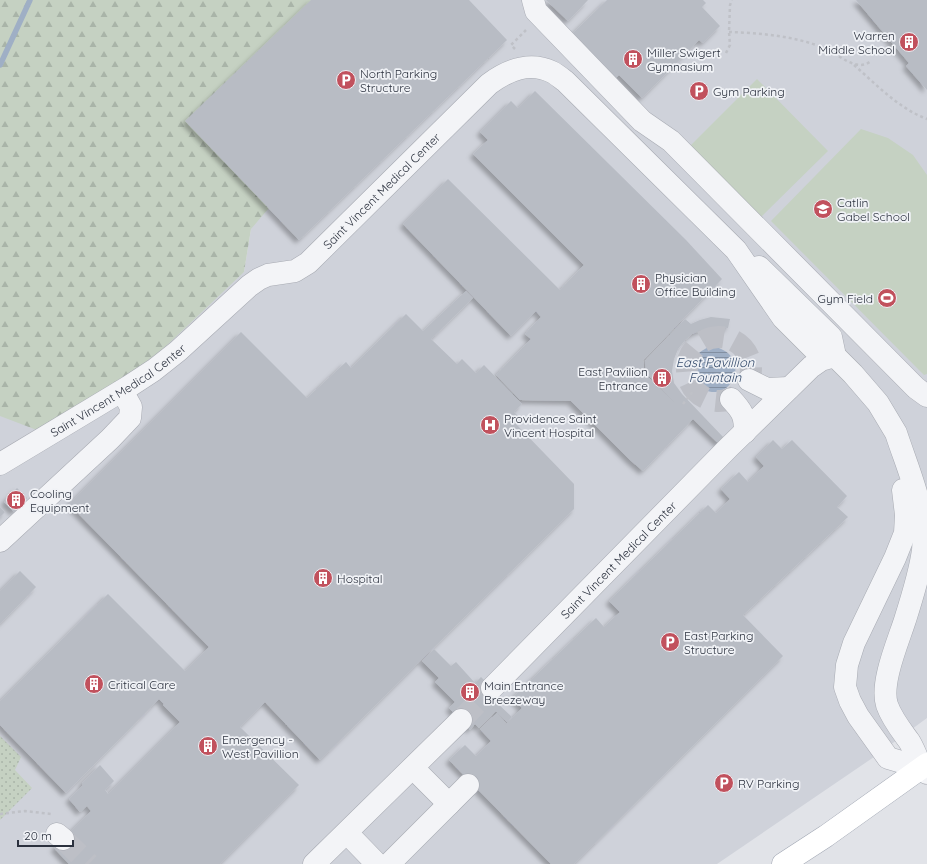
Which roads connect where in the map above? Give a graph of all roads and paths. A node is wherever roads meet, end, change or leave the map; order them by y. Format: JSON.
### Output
{"nodes":[{"id":1,"x":533,"y":0,"type":"edge"},
{"id":2,"x":732,"y":0,"type":"edge"},
{"id":3,"x":527,"y":25,"type":"dead end"},
{"id":4,"x":729,"y":32,"type":"junction"},
{"id":5,"x":517,"y":50,"type":"dead end"},
{"id":6,"x":726,"y":53,"type":"dead end"},
{"id":7,"x":871,"y":61,"type":"dead end"},
{"id":8,"x":853,"y":65,"type":"junction"},
{"id":9,"x":927,"y":119,"type":"edge"},
{"id":10,"x":834,"y":356,"type":"junction"},
{"id":11,"x":749,"y":380,"type":"dead end"},
{"id":12,"x":789,"y":388,"type":"junction"},
{"id":13,"x":694,"y":390,"type":"dead end"},
{"id":14,"x":122,"y":391,"type":"junction"},
{"id":15,"x":927,"y":396,"type":"edge"},
{"id":16,"x":731,"y":399,"type":"dead end"},
{"id":17,"x":683,"y":404,"type":"dead end"},
{"id":18,"x":745,"y":432,"type":"junction"},
{"id":19,"x":903,"y":463,"type":"junction"},
{"id":20,"x":0,"y":464,"type":"edge"},
{"id":21,"x":0,"y":541,"type":"edge"},
{"id":22,"x":492,"y":688,"type":"tunnel mouth"},
{"id":23,"x":461,"y":720,"type":"tunnel mouth"},
{"id":24,"x":413,"y":768,"type":"junction"},
{"id":25,"x":925,"y":768,"type":"edge"},
{"id":26,"x":468,"y":784,"type":"dead end"},
{"id":27,"x":449,"y":804,"type":"junction"},
{"id":28,"x":0,"y":814,"type":"edge"},
{"id":29,"x":58,"y":829,"type":"dead end"},
{"id":30,"x":347,"y":833,"type":"junction"},
{"id":31,"x":314,"y":864,"type":"edge"},
{"id":32,"x":377,"y":864,"type":"edge"},
{"id":33,"x":389,"y":864,"type":"edge"},
{"id":34,"x":783,"y":864,"type":"edge"}],
"edges":[{"from":1,"to":15,"type":"lane"},
{"from":2,"to":4,"type":"path"},
{"from":3,"to":5,"type":"path"},
{"from":4,"to":6,"type":"path"},
{"from":4,"to":8,"type":"path"},
{"from":7,"to":8,"type":"path"},
{"from":8,"to":9,"type":"path"},
{"from":10,"to":12,"type":"lane","name":"Saint Vincent Medical Center"},
{"from":10,"to":14,"type":"lane","name":"Saint Vincent Medical Center"},
{"from":10,"to":19,"type":"lane"},
{"from":11,"to":12,"type":"lane"},
{"from":12,"to":18,"type":"lane","name":"Saint Vincent Medical Center"},
{"from":13,"to":17,"type":"path"},
{"from":14,"to":20,"type":"lane","name":"Saint Vincent Medical Center"},
{"from":14,"to":21,"type":"lane"},
{"from":16,"to":18,"type":"lane"},
{"from":18,"to":22,"type":"lane","name":"Saint Vincent Medical Center"},
{"from":19,"to":25,"type":"lane"},
{"from":19,"to":25,"type":"lane"},
{"from":23,"to":24,"type":"lane"},
{"from":24,"to":27,"type":"lane"},
{"from":24,"to":30,"type":"lane"},
{"from":25,"to":34,"type":"main road"},
{"from":26,"to":27,"type":"lane"},
{"from":27,"to":33,"type":"lane"},
{"from":28,"to":29,"type":"path"},
{"from":30,"to":31,"type":"lane"},
{"from":30,"to":32,"type":"lane"}]}
